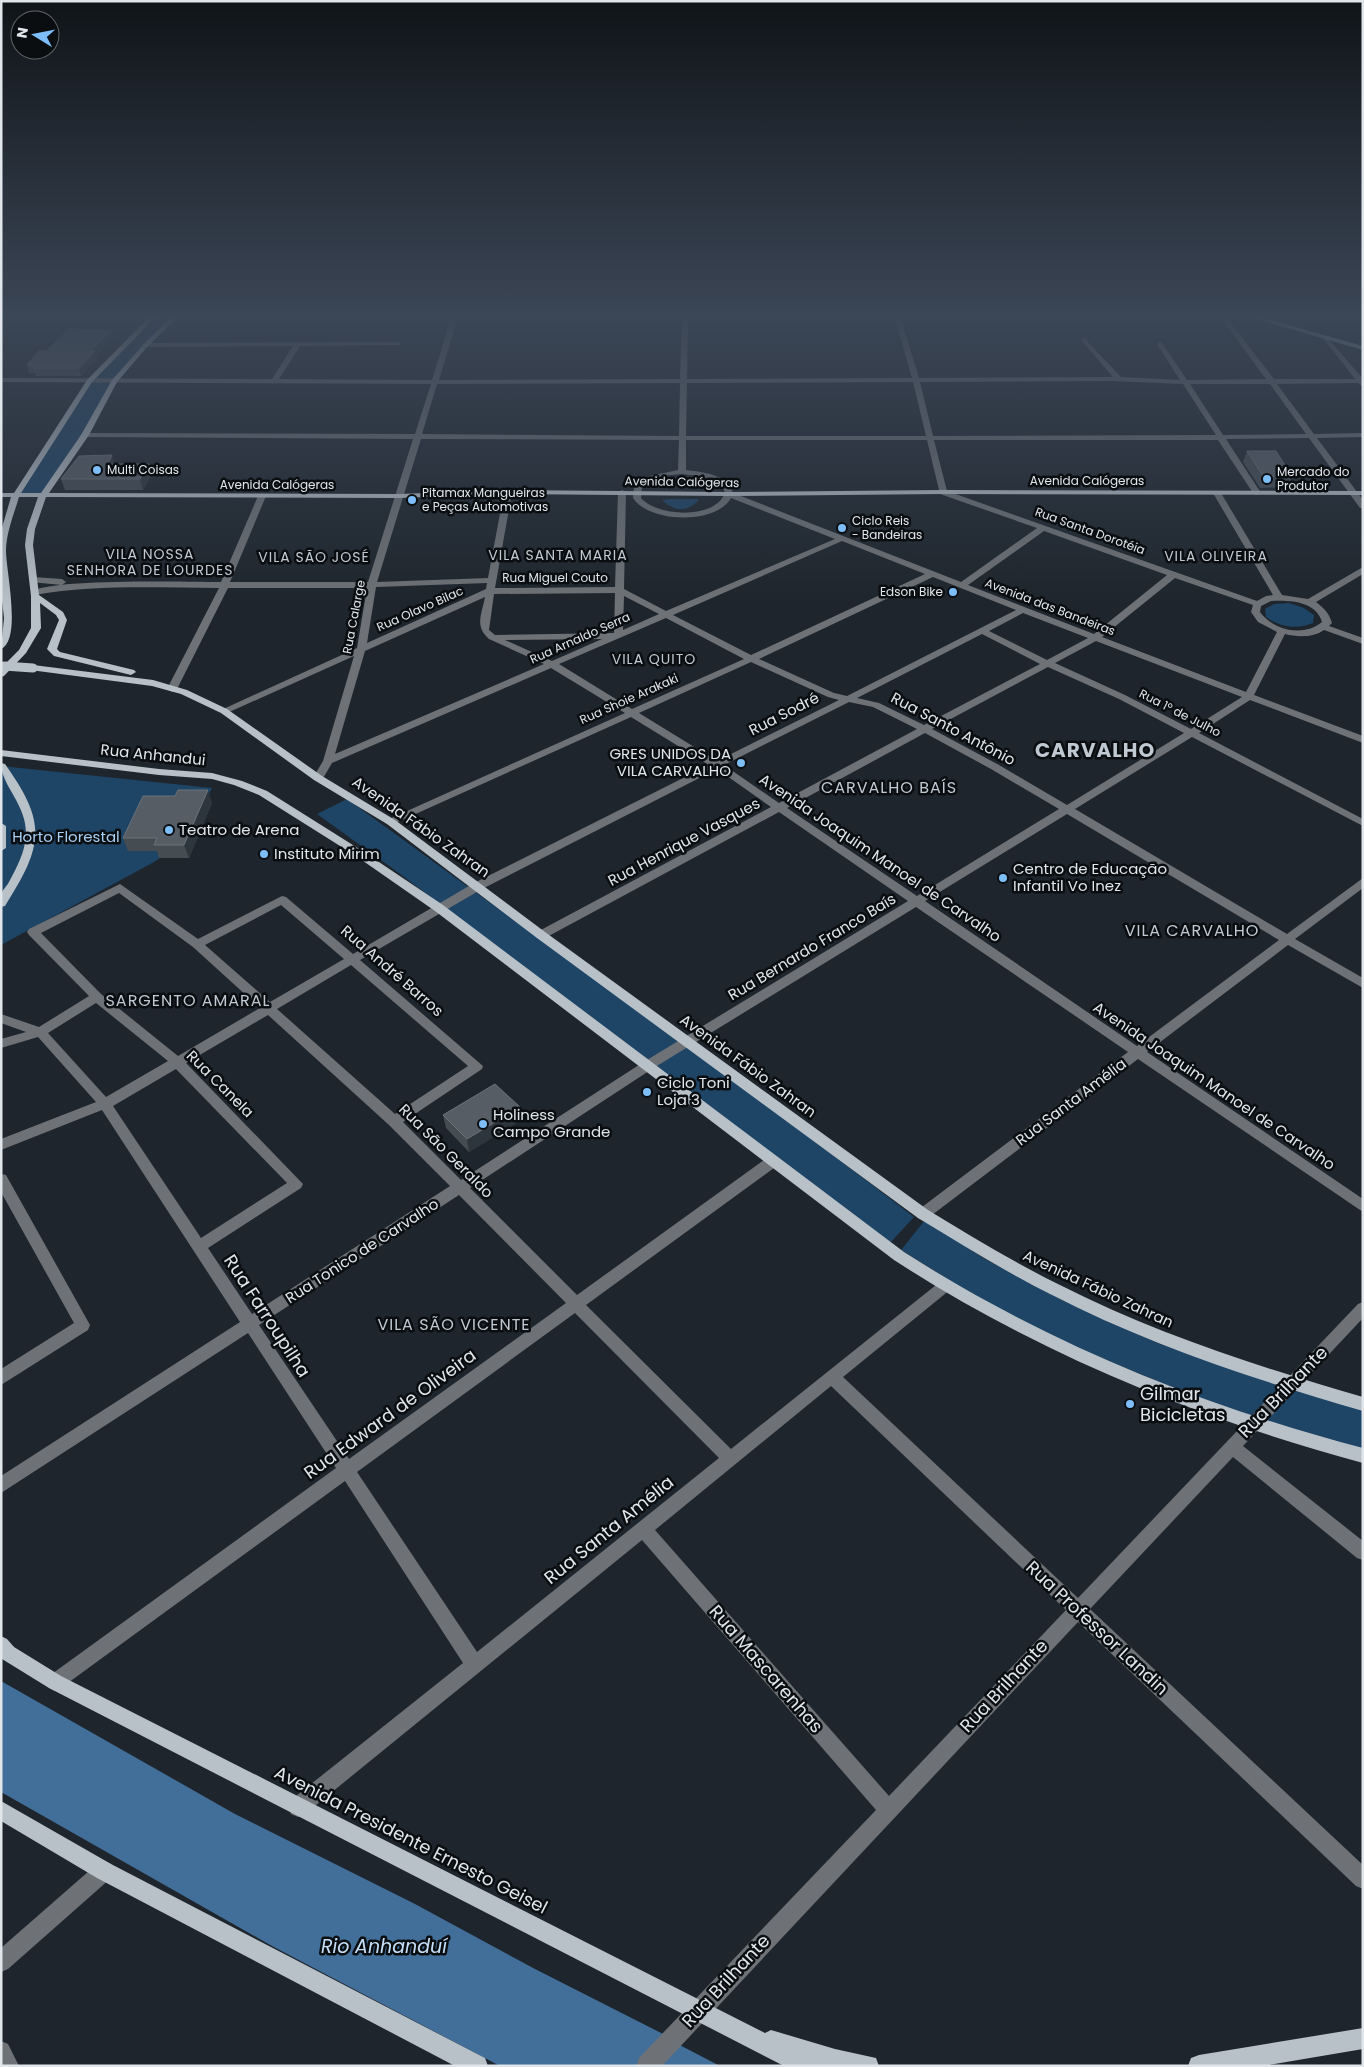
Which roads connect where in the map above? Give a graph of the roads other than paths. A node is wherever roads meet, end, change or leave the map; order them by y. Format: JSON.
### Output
{"nodes":[{"id":1,"x":68,"y":412,"type":"edge"},
{"id":2,"x":97,"y":412,"type":"edge"},
{"id":3,"x":426,"y":412,"type":"edge"},
{"id":4,"x":683,"y":412,"type":"edge"},
{"id":5,"x":923,"y":412,"type":"edge"},
{"id":6,"x":1204,"y":412,"type":"edge"},
{"id":7,"x":1294,"y":412,"type":"edge"},
{"id":8,"x":85,"y":435,"type":"junction"},
{"id":9,"x":1363,"y":435,"type":"edge"},
{"id":10,"x":1311,"y":436,"type":"junction"},
{"id":11,"x":1220,"y":437,"type":"junction"},
{"id":12,"x":419,"y":438,"type":"junction"},
{"id":13,"x":682,"y":438,"type":"junction"},
{"id":14,"x":929,"y":438,"type":"junction"},
{"id":15,"x":682,"y":472,"type":"junction"},
{"id":16,"x":508,"y":492,"type":"junction"},
{"id":17,"x":622,"y":492,"type":"junction"},
{"id":18,"x":636,"y":492,"type":"junction"},
{"id":19,"x":943,"y":492,"type":"junction"},
{"id":20,"x":1217,"y":493,"type":"junction"},
{"id":21,"x":1257,"y":493,"type":"junction"},
{"id":22,"x":729,"y":494,"type":"junction"},
{"id":23,"x":1358,"y":494,"type":"edge"},
{"id":24,"x":1,"y":495,"type":"edge"},
{"id":25,"x":16,"y":495,"type":"junction"},
{"id":26,"x":43,"y":495,"type":"junction"},
{"id":27,"x":262,"y":496,"type":"junction"},
{"id":28,"x":399,"y":496,"type":"junction"},
{"id":29,"x":1363,"y":506,"type":"edge"},
{"id":30,"x":1043,"y":528,"type":"junction"},
{"id":31,"x":843,"y":538,"type":"junction"},
{"id":32,"x":1363,"y":570,"type":"edge"},
{"id":33,"x":933,"y":574,"type":"junction"},
{"id":34,"x":1174,"y":574,"type":"junction"},
{"id":35,"x":33,"y":580,"type":"junction"},
{"id":36,"x":492,"y":580,"type":"junction"},
{"id":37,"x":225,"y":584,"type":"junction"},
{"id":38,"x":102,"y":585,"type":"junction"},
{"id":39,"x":372,"y":585,"type":"junction"},
{"id":40,"x":961,"y":586,"type":"junction"},
{"id":41,"x":619,"y":590,"type":"junction"},
{"id":42,"x":490,"y":591,"type":"junction"},
{"id":43,"x":35,"y":594,"type":"junction"},
{"id":44,"x":1279,"y":598,"type":"junction"},
{"id":45,"x":3,"y":603,"type":"edge"},
{"id":46,"x":1308,"y":603,"type":"junction"},
{"id":47,"x":1257,"y":604,"type":"junction"},
{"id":48,"x":1023,"y":610,"type":"junction"},
{"id":49,"x":664,"y":615,"type":"junction"},
{"id":50,"x":1324,"y":627,"type":"junction"},
{"id":51,"x":982,"y":631,"type":"junction"},
{"id":52,"x":1282,"y":631,"type":"junction"},
{"id":53,"x":4,"y":634,"type":"edge"},
{"id":54,"x":618,"y":636,"type":"junction"},
{"id":55,"x":492,"y":637,"type":"junction"},
{"id":56,"x":1095,"y":638,"type":"junction"},
{"id":57,"x":1363,"y":641,"type":"edge"},
{"id":58,"x":1,"y":646,"type":"edge"},
{"id":59,"x":361,"y":649,"type":"junction"},
{"id":60,"x":751,"y":659,"type":"junction"},
{"id":61,"x":552,"y":664,"type":"junction"},
{"id":62,"x":1048,"y":664,"type":"junction"},
{"id":63,"x":1,"y":665,"type":"edge"},
{"id":64,"x":1,"y":674,"type":"edge"},
{"id":65,"x":173,"y":687,"type":"junction"},
{"id":66,"x":1248,"y":697,"type":"junction"},
{"id":67,"x":846,"y":700,"type":"junction"},
{"id":68,"x":224,"y":711,"type":"junction"},
{"id":69,"x":630,"y":712,"type":"junction"},
{"id":70,"x":924,"y":729,"type":"junction"},
{"id":71,"x":1192,"y":733,"type":"junction"},
{"id":72,"x":1363,"y":740,"type":"edge"},
{"id":73,"x":1,"y":752,"type":"edge"},
{"id":74,"x":328,"y":762,"type":"junction"},
{"id":75,"x":717,"y":765,"type":"junction"},
{"id":76,"x":1,"y":766,"type":"edge"},
{"id":77,"x":318,"y":778,"type":"junction"},
{"id":78,"x":779,"y":807,"type":"junction"},
{"id":79,"x":1067,"y":809,"type":"junction"},
{"id":80,"x":391,"y":822,"type":"junction"},
{"id":81,"x":1363,"y":823,"type":"edge"},
{"id":82,"x":1,"y":826,"type":"edge"},
{"id":83,"x":1,"y":848,"type":"edge"},
{"id":84,"x":1363,"y":882,"type":"edge"},
{"id":85,"x":478,"y":886,"type":"junction"},
{"id":86,"x":120,"y":888,"type":"joint"},
{"id":87,"x":917,"y":901,"type":"junction"},
{"id":88,"x":1,"y":903,"type":"edge"},
{"id":89,"x":439,"y":908,"type":"junction"},
{"id":90,"x":541,"y":935,"type":"junction"},
{"id":91,"x":1287,"y":939,"type":"junction"},
{"id":92,"x":197,"y":944,"type":"junction"},
{"id":93,"x":353,"y":959,"type":"junction"},
{"id":94,"x":1363,"y":984,"type":"edge"},
{"id":95,"x":96,"y":997,"type":"junction"},
{"id":96,"x":269,"y":1007,"type":"junction"},
{"id":97,"x":1,"y":1018,"type":"edge"},
{"id":98,"x":40,"y":1032,"type":"junction"},
{"id":99,"x":686,"y":1042,"type":"junction"},
{"id":100,"x":1,"y":1044,"type":"edge"},
{"id":101,"x":1138,"y":1052,"type":"junction"},
{"id":102,"x":177,"y":1062,"type":"junction"},
{"id":103,"x":647,"y":1066,"type":"junction"},
{"id":104,"x":105,"y":1104,"type":"junction"},
{"id":105,"x":394,"y":1121,"type":"junction"},
{"id":106,"x":1,"y":1145,"type":"edge"},
{"id":107,"x":773,"y":1161,"type":"junction"},
{"id":108,"x":1,"y":1180,"type":"edge"},
{"id":109,"x":460,"y":1188,"type":"junction"},
{"id":110,"x":1363,"y":1206,"type":"edge"},
{"id":111,"x":923,"y":1214,"type":"junction"},
{"id":112,"x":199,"y":1247,"type":"junction"},
{"id":113,"x":946,"y":1286,"type":"junction"},
{"id":114,"x":576,"y":1304,"type":"junction"},
{"id":115,"x":1363,"y":1308,"type":"edge"},
{"id":116,"x":250,"y":1324,"type":"junction"},
{"id":117,"x":832,"y":1377,"type":"junction"},
{"id":118,"x":1,"y":1378,"type":"edge"},
{"id":119,"x":1292,"y":1383,"type":"junction"},
{"id":120,"x":1363,"y":1404,"type":"edge"},
{"id":121,"x":1252,"y":1424,"type":"junction"},
{"id":122,"x":1232,"y":1446,"type":"junction"},
{"id":123,"x":1363,"y":1456,"type":"edge"},
{"id":124,"x":730,"y":1459,"type":"junction"},
{"id":125,"x":347,"y":1471,"type":"junction"},
{"id":126,"x":1,"y":1486,"type":"edge"},
{"id":127,"x":643,"y":1529,"type":"junction"},
{"id":128,"x":1363,"y":1552,"type":"edge"},
{"id":129,"x":1077,"y":1609,"type":"junction"},
{"id":130,"x":1,"y":1645,"type":"edge"},
{"id":131,"x":475,"y":1665,"type":"junction"},
{"id":132,"x":55,"y":1682,"type":"junction"},
{"id":133,"x":298,"y":1807,"type":"junction"},
{"id":134,"x":888,"y":1809,"type":"junction"},
{"id":135,"x":1,"y":1810,"type":"edge"},
{"id":136,"x":104,"y":1871,"type":"junction"},
{"id":137,"x":1363,"y":1879,"type":"edge"},
{"id":138,"x":1,"y":1962,"type":"edge"},
{"id":139,"x":697,"y":2011,"type":"junction"},
{"id":140,"x":745,"y":2034,"type":"junction"},
{"id":141,"x":1363,"y":2038,"type":"edge"},
{"id":142,"x":1,"y":2051,"type":"edge"},
{"id":143,"x":8,"y":2066,"type":"edge"},
{"id":144,"x":477,"y":2066,"type":"edge"},
{"id":145,"x":647,"y":2066,"type":"edge"},
{"id":146,"x":807,"y":2066,"type":"edge"},
{"id":147,"x":868,"y":2066,"type":"edge"},
{"id":148,"x":1199,"y":2066,"type":"edge"}],
"edges":[{"from":1,"to":25,"type":"main road"},
{"from":2,"to":8,"type":"main road"},
{"from":3,"to":12,"type":"street","name":"Rua Calarge"},
{"from":4,"to":13,"type":"street"},
{"from":5,"to":14,"type":"street"},
{"from":6,"to":11,"type":"street"},
{"from":7,"to":10,"type":"street"},
{"from":8,"to":12,"type":"street"},
{"from":8,"to":26,"type":"main road"},
{"from":9,"to":10,"type":"street"},
{"from":10,"to":11,"type":"street"},
{"from":10,"to":23,"type":"street"},
{"from":11,"to":14,"type":"street"},
{"from":11,"to":21,"type":"street"},
{"from":12,"to":13,"type":"street"},
{"from":12,"to":28,"type":"street","name":"Rua Calarge"},
{"from":13,"to":14,"type":"street"},
{"from":13,"to":15,"type":"street"},
{"from":14,"to":19,"type":"street"},
{"from":15,"to":18,"type":"street"},
{"from":15,"to":22,"type":"street"},
{"from":16,"to":17,"type":"main road","name":"Avenida Calógeras"},
{"from":16,"to":28,"type":"main road","name":"Avenida Calógeras"},
{"from":16,"to":36,"type":"street"},
{"from":17,"to":18,"type":"main road","name":"Avenida Calógeras"},
{"from":17,"to":41,"type":"street"},
{"from":18,"to":22,"type":"main road","name":"Avenida Calógeras"},
{"from":18,"to":22,"type":"street"},
{"from":19,"to":20,"type":"main road","name":"Avenida Calógeras"},
{"from":19,"to":22,"type":"main road","name":"Avenida Calógeras"},
{"from":19,"to":30,"type":"street","name":"Rua Santa Dorotéia"},
{"from":20,"to":21,"type":"main road","name":"Avenida Calógeras"},
{"from":20,"to":44,"type":"street"},
{"from":21,"to":23,"type":"main road","name":"Avenida Calógeras"},
{"from":22,"to":31,"type":"street","name":"Avenida das Bandeiras"},
{"from":23,"to":29,"type":"street"},
{"from":24,"to":25,"type":"main road","name":"Avenida Calógeras"},
{"from":25,"to":26,"type":"main road","name":"Avenida Calógeras"},
{"from":25,"to":45,"type":"main road"},
{"from":26,"to":27,"type":"main road","name":"Avenida Calógeras"},
{"from":26,"to":35,"type":"main road"},
{"from":27,"to":28,"type":"main road","name":"Avenida Calógeras"},
{"from":27,"to":37,"type":"street"},
{"from":28,"to":39,"type":"street","name":"Rua Calarge"},
{"from":30,"to":34,"type":"street","name":"Rua Santa Dorotéia"},
{"from":30,"to":40,"type":"street"},
{"from":31,"to":33,"type":"street","name":"Avenida das Bandeiras"},
{"from":31,"to":49,"type":"street","name":"Rua Arnaldo Serra"},
{"from":32,"to":46,"type":"street"},
{"from":33,"to":40,"type":"street","name":"Avenida das Bandeiras"},
{"from":33,"to":60,"type":"street","name":"Rua Shoie Arakaki"},
{"from":34,"to":47,"type":"street","name":"Rua Santa Dorotéia"},
{"from":34,"to":56,"type":"street","name":"Rua Henrique Vasques"},
{"from":35,"to":38,"type":"street","name":"Rua Miguel Couto"},
{"from":35,"to":43,"type":"main road"},
{"from":36,"to":39,"type":"street","name":"Rua Miguel Couto"},
{"from":36,"to":42,"type":"street"},
{"from":37,"to":38,"type":"street","name":"Rua Miguel Couto"},
{"from":37,"to":39,"type":"street","name":"Rua Miguel Couto"},
{"from":37,"to":65,"type":"street"},
{"from":38,"to":43,"type":"street","name":"Rua Miguel Couto"},
{"from":39,"to":59,"type":"street","name":"Rua Calarge"},
{"from":40,"to":48,"type":"street","name":"Avenida das Bandeiras"},
{"from":41,"to":42,"type":"street","name":"Rua Miguel Couto"},
{"from":41,"to":49,"type":"street","name":"Rua Santo Antônio"},
{"from":41,"to":54,"type":"street"},
{"from":42,"to":55,"type":"street"},
{"from":42,"to":59,"type":"street","name":"Rua Olavo Bilac"},
{"from":43,"to":64,"type":"main road"},
{"from":43,"to":65,"type":"main road"},
{"from":44,"to":46,"type":"street"},
{"from":44,"to":47,"type":"street"},
{"from":45,"to":53,"type":"main road"},
{"from":46,"to":50,"type":"street"},
{"from":47,"to":52,"type":"street"},
{"from":48,"to":51,"type":"street","name":"Rua Sodré"},
{"from":48,"to":56,"type":"street","name":"Avenida das Bandeiras"},
{"from":49,"to":54,"type":"street","name":"Rua Arnaldo Serra"},
{"from":49,"to":60,"type":"street","name":"Rua Santo Antônio"},
{"from":50,"to":52,"type":"street"},
{"from":50,"to":57,"type":"street"},
{"from":51,"to":62,"type":"street","name":"Rua 1º de Julho"},
{"from":51,"to":67,"type":"street","name":"Rua Sodré"},
{"from":52,"to":66,"type":"street"},
{"from":53,"to":58,"type":"main road"},
{"from":54,"to":55,"type":"street"},
{"from":54,"to":61,"type":"street","name":"Rua Arnaldo Serra"},
{"from":55,"to":61,"type":"street","name":"Avenida Joaquim Manoel de Carvalho"},
{"from":56,"to":62,"type":"street","name":"Rua Henrique Vasques"},
{"from":56,"to":66,"type":"street","name":"Avenida das Bandeiras"},
{"from":59,"to":68,"type":"street","name":"Rua Olavo Bilac"},
{"from":59,"to":74,"type":"street","name":"Rua Calarge"},
{"from":60,"to":67,"type":"street","name":"Rua Santo Antônio"},
{"from":60,"to":69,"type":"street","name":"Rua Shoie Arakaki"},
{"from":61,"to":69,"type":"street","name":"Avenida Joaquim Manoel de Carvalho"},
{"from":61,"to":74,"type":"street","name":"Rua Arnaldo Serra"},
{"from":62,"to":70,"type":"street","name":"Rua Henrique Vasques"},
{"from":62,"to":71,"type":"street","name":"Rua 1º de Julho"},
{"from":63,"to":65,"type":"main road","bridge":true},
{"from":65,"to":68,"type":"main road","name":"Avenida Fábio Zahran"},
{"from":66,"to":71,"type":"street","name":"Rua Bernardo Franco Baís"},
{"from":66,"to":72,"type":"street","name":"Avenida das Bandeiras"},
{"from":67,"to":70,"type":"street","name":"Rua Santo Antônio"},
{"from":67,"to":75,"type":"street","name":"Rua Sodré"},
{"from":68,"to":77,"type":"main road","name":"Avenida Fábio Zahran"},
{"from":69,"to":75,"type":"street","name":"Avenida Joaquim Manoel de Carvalho"},
{"from":69,"to":80,"type":"street","name":"Rua Shoie Arakaki"},
{"from":70,"to":78,"type":"street","name":"Rua Henrique Vasques"},
{"from":70,"to":79,"type":"street","name":"Rua Santo Antônio"},
{"from":71,"to":79,"type":"street","name":"Rua Bernardo Franco Baís"},
{"from":71,"to":81,"type":"street","name":"Rua 1º de Julho"},
{"from":73,"to":89,"type":"main road","name":"Rua Anhandui"},
{"from":74,"to":77,"type":"street","name":"Rua Calarge"},
{"from":75,"to":78,"type":"street","name":"Avenida Joaquim Manoel de Carvalho"},
{"from":75,"to":85,"type":"street","name":"Rua Sodré"},
{"from":76,"to":88,"type":"main road"},
{"from":77,"to":80,"type":"main road","name":"Avenida Fábio Zahran"},
{"from":78,"to":87,"type":"street","name":"Avenida Joaquim Manoel de Carvalho"},
{"from":78,"to":90,"type":"street","name":"Rua Henrique Vasques"},
{"from":79,"to":87,"type":"street","name":"Rua Bernardo Franco Baís"},
{"from":79,"to":91,"type":"street","name":"Rua Santo Antônio"},
{"from":80,"to":85,"type":"main road","name":"Avenida Fábio Zahran"},
{"from":82,"to":83,"type":"main road"},
{"from":84,"to":91,"type":"street","name":"Rua Santa Amélia"},
{"from":85,"to":89,"type":"street","name":"Rua Sodré"},
{"from":85,"to":90,"type":"main road","name":"Avenida Fábio Zahran"},
{"from":86,"to":92,"type":"street","name":"Rua São Geraldo"},
{"from":86,"to":95,"type":"street","name":"Rua Canela"},
{"from":87,"to":99,"type":"street","name":"Rua Bernardo Franco Baís"},
{"from":87,"to":101,"type":"street","name":"Avenida Joaquim Manoel de Carvalho"},
{"from":89,"to":93,"type":"street","name":"Rua Sodré"},
{"from":89,"to":103,"type":"main road"},
{"from":90,"to":99,"type":"main road","name":"Avenida Fábio Zahran"},
{"from":91,"to":94,"type":"street","name":"Rua Santo Antônio"},
{"from":91,"to":101,"type":"street","name":"Rua Santa Amélia"},
{"from":92,"to":93,"type":"street","name":"Rua André Barros"},
{"from":92,"to":96,"type":"street","name":"Rua São Geraldo"},
{"from":93,"to":96,"type":"street","name":"Rua Sodré"},
{"from":93,"to":105,"type":"street","name":"Rua André Barros"},
{"from":95,"to":98,"type":"street"},
{"from":95,"to":102,"type":"street","name":"Rua Canela"},
{"from":96,"to":102,"type":"street","name":"Rua Sodré"},
{"from":96,"to":105,"type":"street","name":"Rua São Geraldo"},
{"from":97,"to":98,"type":"street","name":"Rua Farroupilha"},
{"from":98,"to":100,"type":"street"},
{"from":98,"to":104,"type":"street","name":"Rua Farroupilha"},
{"from":99,"to":103,"type":"street","name":"Rua Bernardo Franco Baís"},
{"from":99,"to":111,"type":"main road","name":"Avenida Fábio Zahran"},
{"from":101,"to":110,"type":"street","name":"Avenida Joaquim Manoel de Carvalho"},
{"from":101,"to":111,"type":"street","name":"Rua Santa Amélia"},
{"from":102,"to":104,"type":"street","name":"Rua Sodré"},
{"from":102,"to":112,"type":"street","name":"Rua Canela"},
{"from":103,"to":107,"type":"main road"},
{"from":103,"to":109,"type":"street","name":"Rua Tonico de Carvalho"},
{"from":104,"to":106,"type":"street","name":"Rua Sodré"},
{"from":104,"to":112,"type":"street","name":"Rua Farroupilha"},
{"from":105,"to":109,"type":"street","name":"Rua São Geraldo"},
{"from":107,"to":113,"type":"main road"},
{"from":107,"to":114,"type":"street","name":"Rua Edward de Oliveira"},
{"from":108,"to":118,"type":"street"},
{"from":109,"to":114,"type":"street","name":"Rua São Geraldo"},
{"from":109,"to":116,"type":"street","name":"Rua Tonico de Carvalho"},
{"from":111,"to":119,"type":"main road","name":"Avenida Fábio Zahran"},
{"from":112,"to":116,"type":"street","name":"Rua Farroupilha"},
{"from":113,"to":117,"type":"street","name":"Rua Santa Amélia"},
{"from":113,"to":121,"type":"main road"},
{"from":114,"to":124,"type":"street","name":"Rua São Geraldo"},
{"from":114,"to":125,"type":"street","name":"Rua Edward de Oliveira"},
{"from":115,"to":119,"type":"street","name":"Rua Brilhante"},
{"from":116,"to":125,"type":"street","name":"Rua Farroupilha"},
{"from":116,"to":126,"type":"street","name":"Rua Tonico de Carvalho"},
{"from":117,"to":124,"type":"street","name":"Rua Santa Amélia"},
{"from":117,"to":129,"type":"street","name":"Rua Professor Landin"},
{"from":119,"to":120,"type":"main road","name":"Avenida Fábio Zahran"},
{"from":119,"to":121,"type":"street","name":"Rua Brilhante"},
{"from":121,"to":122,"type":"street","name":"Rua Brilhante"},
{"from":121,"to":123,"type":"main road"},
{"from":122,"to":128,"type":"street"},
{"from":122,"to":129,"type":"street","name":"Rua Brilhante"},
{"from":124,"to":127,"type":"street","name":"Rua Santa Amélia"},
{"from":125,"to":131,"type":"street","name":"Rua Farroupilha"},
{"from":125,"to":132,"type":"street","name":"Rua Edward de Oliveira"},
{"from":127,"to":131,"type":"street","name":"Rua Santa Amélia"},
{"from":127,"to":134,"type":"street","name":"Rua Mascarenhas"},
{"from":129,"to":134,"type":"street","name":"Rua Brilhante"},
{"from":129,"to":137,"type":"street","name":"Rua Professor Landin"},
{"from":130,"to":132,"type":"main road","name":"Avenida Presidente Ernesto Geisel"},
{"from":131,"to":133,"type":"street","name":"Rua Santa Amélia"},
{"from":132,"to":133,"type":"main road","name":"Avenida Presidente Ernesto Geisel"},
{"from":133,"to":139,"type":"main road","name":"Avenida Presidente Ernesto Geisel"},
{"from":134,"to":139,"type":"street","name":"Rua Brilhante"},
{"from":135,"to":136,"type":"main road"},
{"from":136,"to":138,"type":"street"},
{"from":136,"to":144,"type":"main road"},
{"from":139,"to":140,"type":"main road","name":"Avenida Presidente Ernesto Geisel"},
{"from":139,"to":145,"type":"street","name":"Rua Brilhante"},
{"from":140,"to":146,"type":"main road","name":"Avenida Presidente Ernesto Geisel"},
{"from":140,"to":147,"type":"main road"},
{"from":141,"to":148,"type":"main road"},
{"from":142,"to":143,"type":"street"}]}
